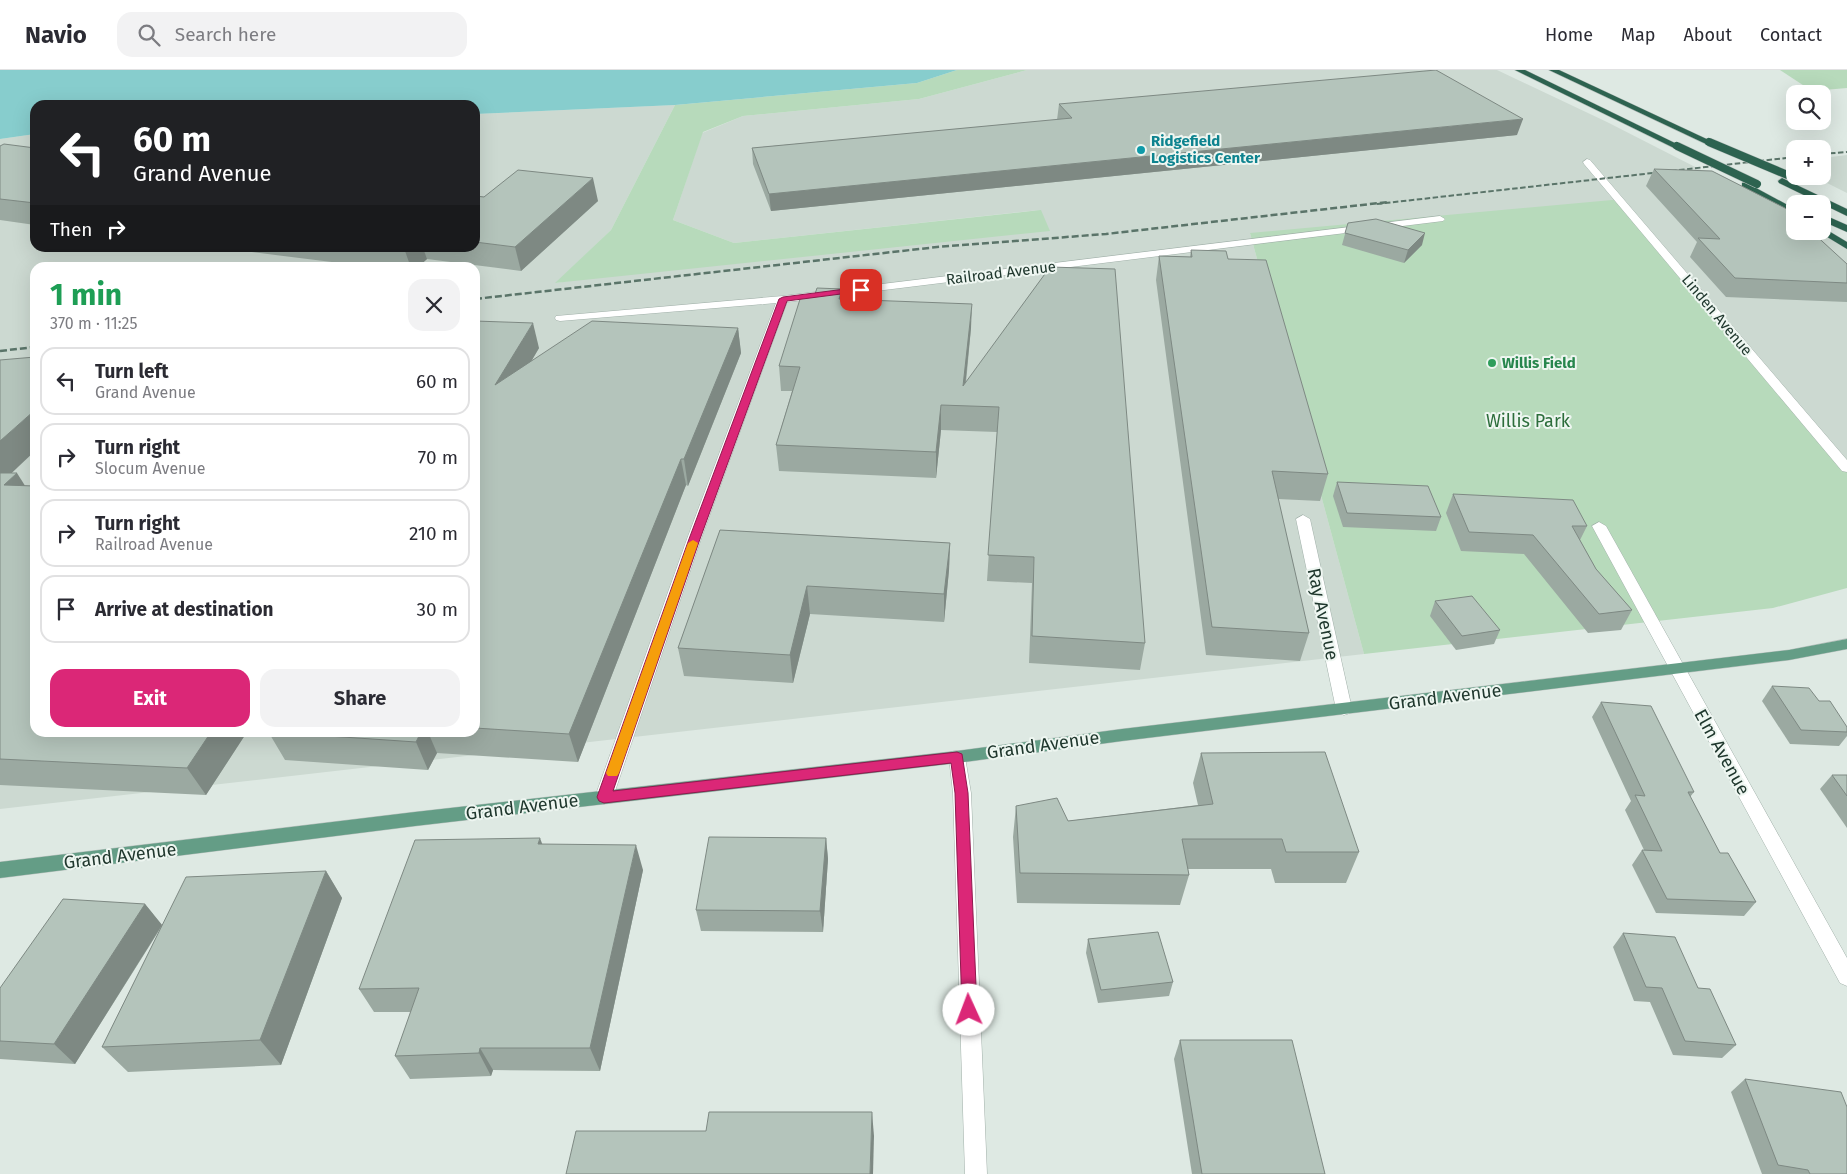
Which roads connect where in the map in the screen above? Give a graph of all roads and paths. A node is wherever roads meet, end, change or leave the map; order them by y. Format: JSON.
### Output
{"nodes":[{"id":1,"x":1519,"y":70,"type":"edge"},
{"id":2,"x":1553,"y":70,"type":"edge"},
{"id":3,"x":1709,"y":142,"type":"junction"},
{"id":4,"x":1677,"y":146,"type":"junction"},
{"id":5,"x":1587,"y":162,"type":"dead end"},
{"id":6,"x":1786,"y":199,"type":"edge"},
{"id":7,"x":1847,"y":203,"type":"edge"},
{"id":8,"x":1786,"y":208,"type":"edge"},
{"id":9,"x":1847,"y":214,"type":"edge"},
{"id":10,"x":1440,"y":220,"type":"dead end"},
{"id":11,"x":1831,"y":221,"type":"edge"},
{"id":12,"x":1847,"y":229,"type":"edge"},
{"id":13,"x":1831,"y":236,"type":"edge"},
{"id":14,"x":1847,"y":246,"type":"edge"},
{"id":15,"x":783,"y":299,"type":"junction"},
{"id":16,"x":560,"y":318,"type":"dead end"},
{"id":17,"x":1847,"y":468,"type":"edge"},
{"id":18,"x":1303,"y":519,"type":"dead end"},
{"id":19,"x":1599,"y":526,"type":"dead end"},
{"id":20,"x":1847,"y":644,"type":"edge"},
{"id":21,"x":1676,"y":669,"type":"junction"},
{"id":22,"x":1344,"y":709,"type":"junction"},
{"id":23,"x":957,"y":757,"type":"junction"},
{"id":24,"x":604,"y":797,"type":"junction"},
{"id":25,"x":0,"y":870,"type":"edge"},
{"id":26,"x":1847,"y":977,"type":"edge"},
{"id":27,"x":976,"y":1174,"type":"edge"}],
"edges":[{"from":1,"to":4,"type":"highway"},
{"from":2,"to":3,"type":"highway"},
{"from":3,"to":7,"type":"highway","bridge":true},
{"from":3,"to":9,"type":"highway","bridge":true},
{"from":4,"to":6,"type":"highway","bridge":true},
{"from":4,"to":8,"type":"highway","bridge":true},
{"from":5,"to":17,"type":"street","name":"Linden Avenue"},
{"from":10,"to":15,"type":"street","name":"Railroad Avenue"},
{"from":11,"to":12,"type":"highway"},
{"from":13,"to":14,"type":"highway"},
{"from":15,"to":16,"type":"street","name":"Railroad Avenue"},
{"from":15,"to":24,"type":"street"},
{"from":18,"to":22,"type":"street","name":"Ray Avenue"},
{"from":19,"to":21,"type":"street","name":"Elm Avenue"},
{"from":20,"to":21,"type":"main road","name":"Grand Avenue"},
{"from":21,"to":22,"type":"main road","name":"Grand Avenue"},
{"from":21,"to":26,"type":"street","name":"Elm Avenue"},
{"from":22,"to":23,"type":"main road","name":"Grand Avenue"},
{"from":23,"to":24,"type":"main road","name":"Grand Avenue"},
{"from":23,"to":27,"type":"street"},
{"from":24,"to":25,"type":"main road","name":"Grand Avenue"}]}
